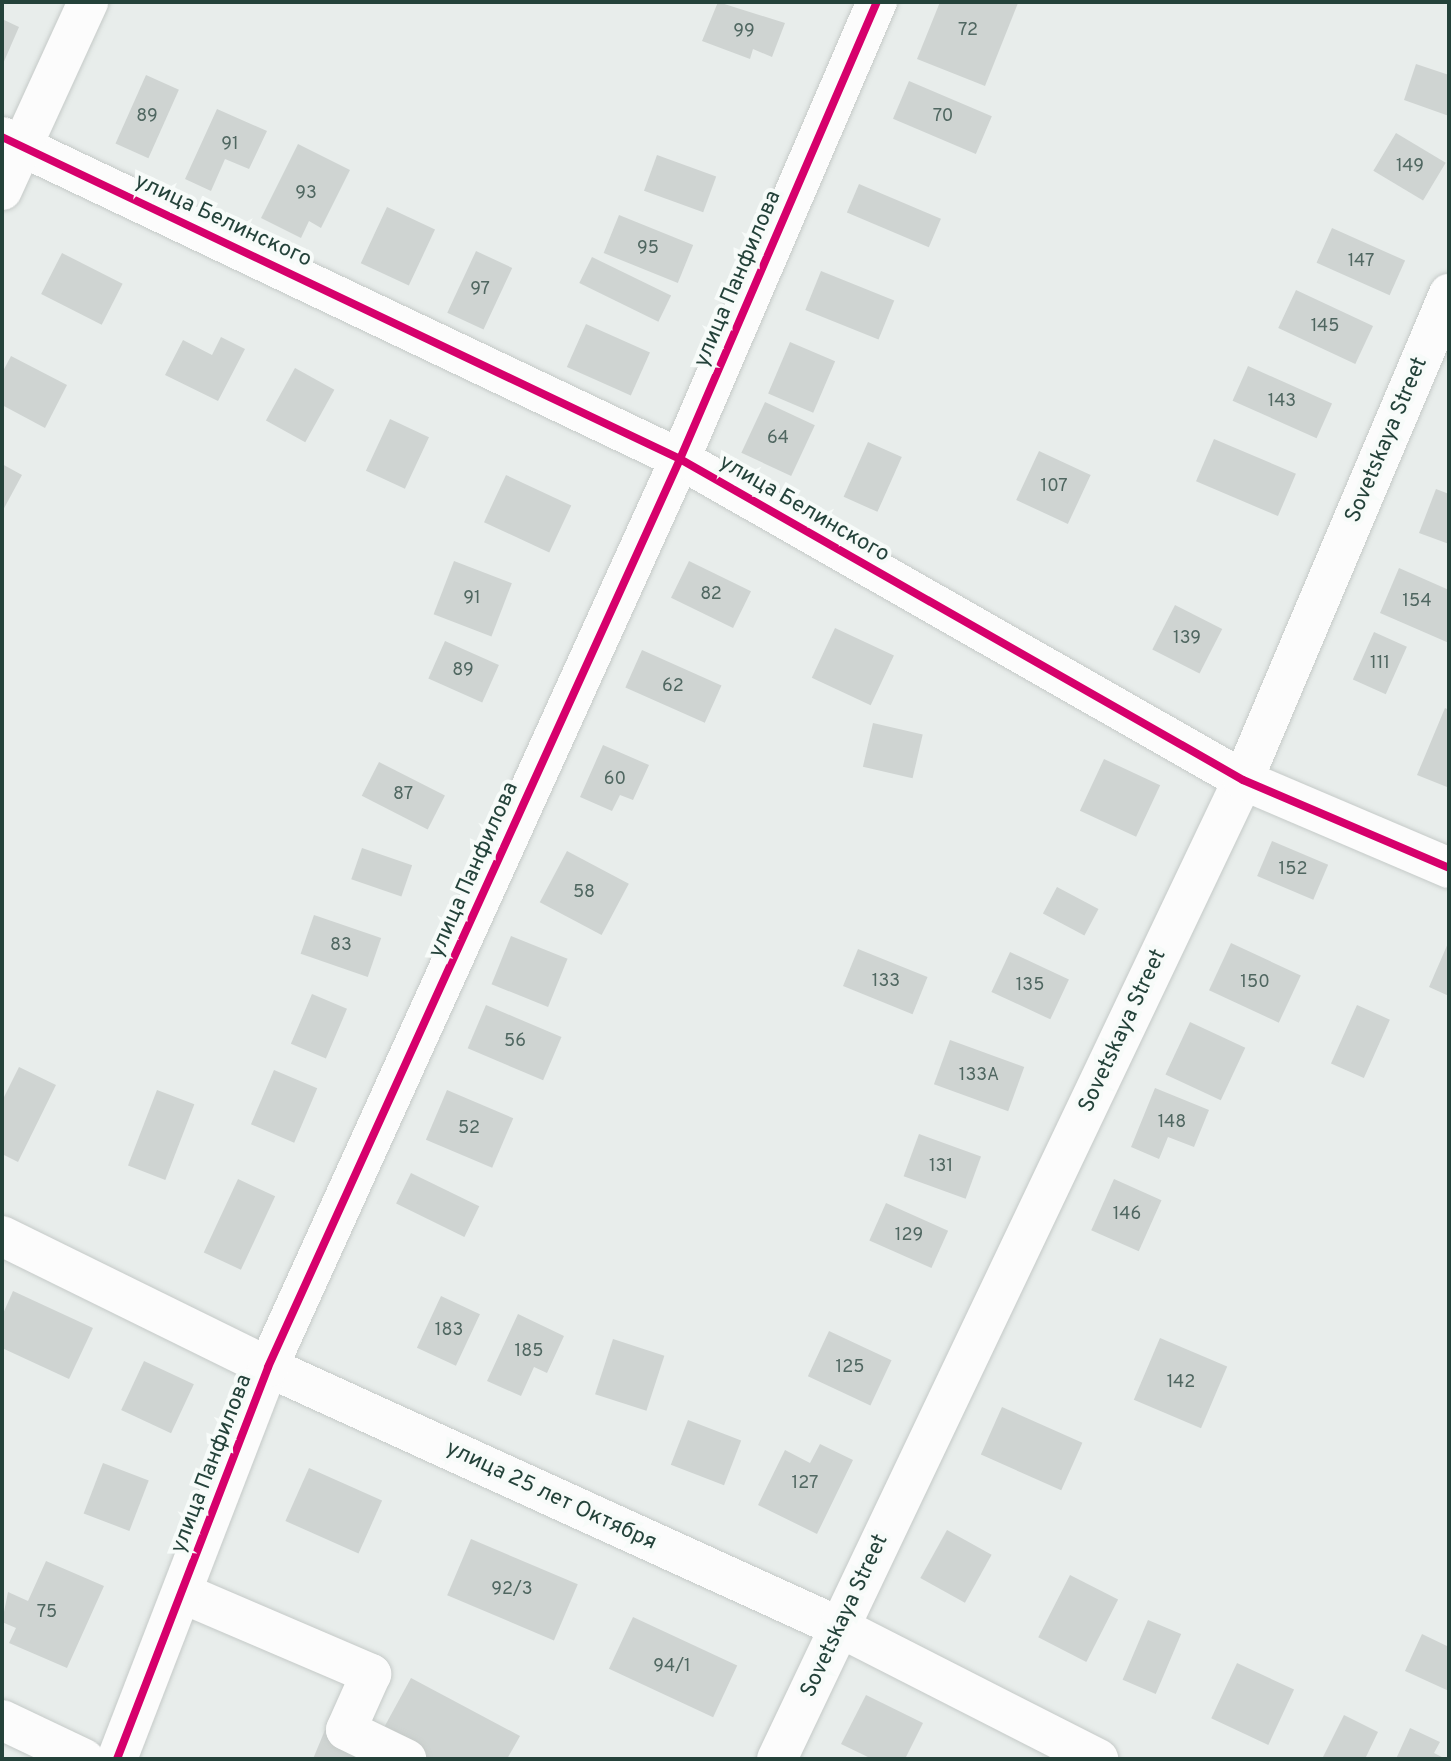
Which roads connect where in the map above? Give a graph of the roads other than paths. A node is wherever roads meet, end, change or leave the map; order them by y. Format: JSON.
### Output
{"nodes":[{"id":1,"x":88,"y":2,"type":"edge"},
{"id":2,"x":877,"y":2,"type":"edge"},
{"id":3,"x":12,"y":141,"type":"edge"},
{"id":4,"x":2,"y":190,"type":"edge"},
{"id":5,"x":1449,"y":294,"type":"edge"},
{"id":6,"x":680,"y":459,"type":"junction"},
{"id":7,"x":1243,"y":780,"type":"junction"},
{"id":8,"x":1449,"y":868,"type":"edge"},
{"id":9,"x":2,"y":1236,"type":"edge"},
{"id":10,"x":268,"y":1367,"type":"junction"},
{"id":11,"x":182,"y":1593,"type":"junction"},
{"id":12,"x":839,"y":1627,"type":"junction"},
{"id":13,"x":2,"y":1720,"type":"edge"},
{"id":14,"x":84,"y":1759,"type":"edge"},
{"id":15,"x":117,"y":1759,"type":"edge"},
{"id":16,"x":406,"y":1759,"type":"edge"},
{"id":17,"x":777,"y":1759,"type":"edge"},
{"id":18,"x":1098,"y":1759,"type":"edge"}],
"edges":[{"from":1,"to":3,"type":"street"},
{"from":2,"to":6,"type":"street","name":"улица Панфилова"},
{"from":3,"to":4,"type":"street"},
{"from":3,"to":6,"type":"street","name":"улица Белинского"},
{"from":5,"to":7,"type":"street","name":"Sovetskaya Street"},
{"from":6,"to":7,"type":"street","name":"улица Белинского"},
{"from":6,"to":10,"type":"street","name":"улица Панфилова"},
{"from":7,"to":8,"type":"street","name":"улица Белинского"},
{"from":7,"to":12,"type":"street","name":"Sovetskaya Street"},
{"from":9,"to":10,"type":"street","name":"улица 25 лет Октября"},
{"from":10,"to":11,"type":"street","name":"улица Панфилова"},
{"from":10,"to":12,"type":"street","name":"улица 25 лет Октября"},
{"from":11,"to":15,"type":"street","name":"улица Панфилова"},
{"from":11,"to":16,"type":"street"},
{"from":12,"to":17,"type":"street","name":"Sovetskaya Street"},
{"from":12,"to":18,"type":"street","name":"улица 25 лет Октября"},
{"from":13,"to":14,"type":"street"}]}
